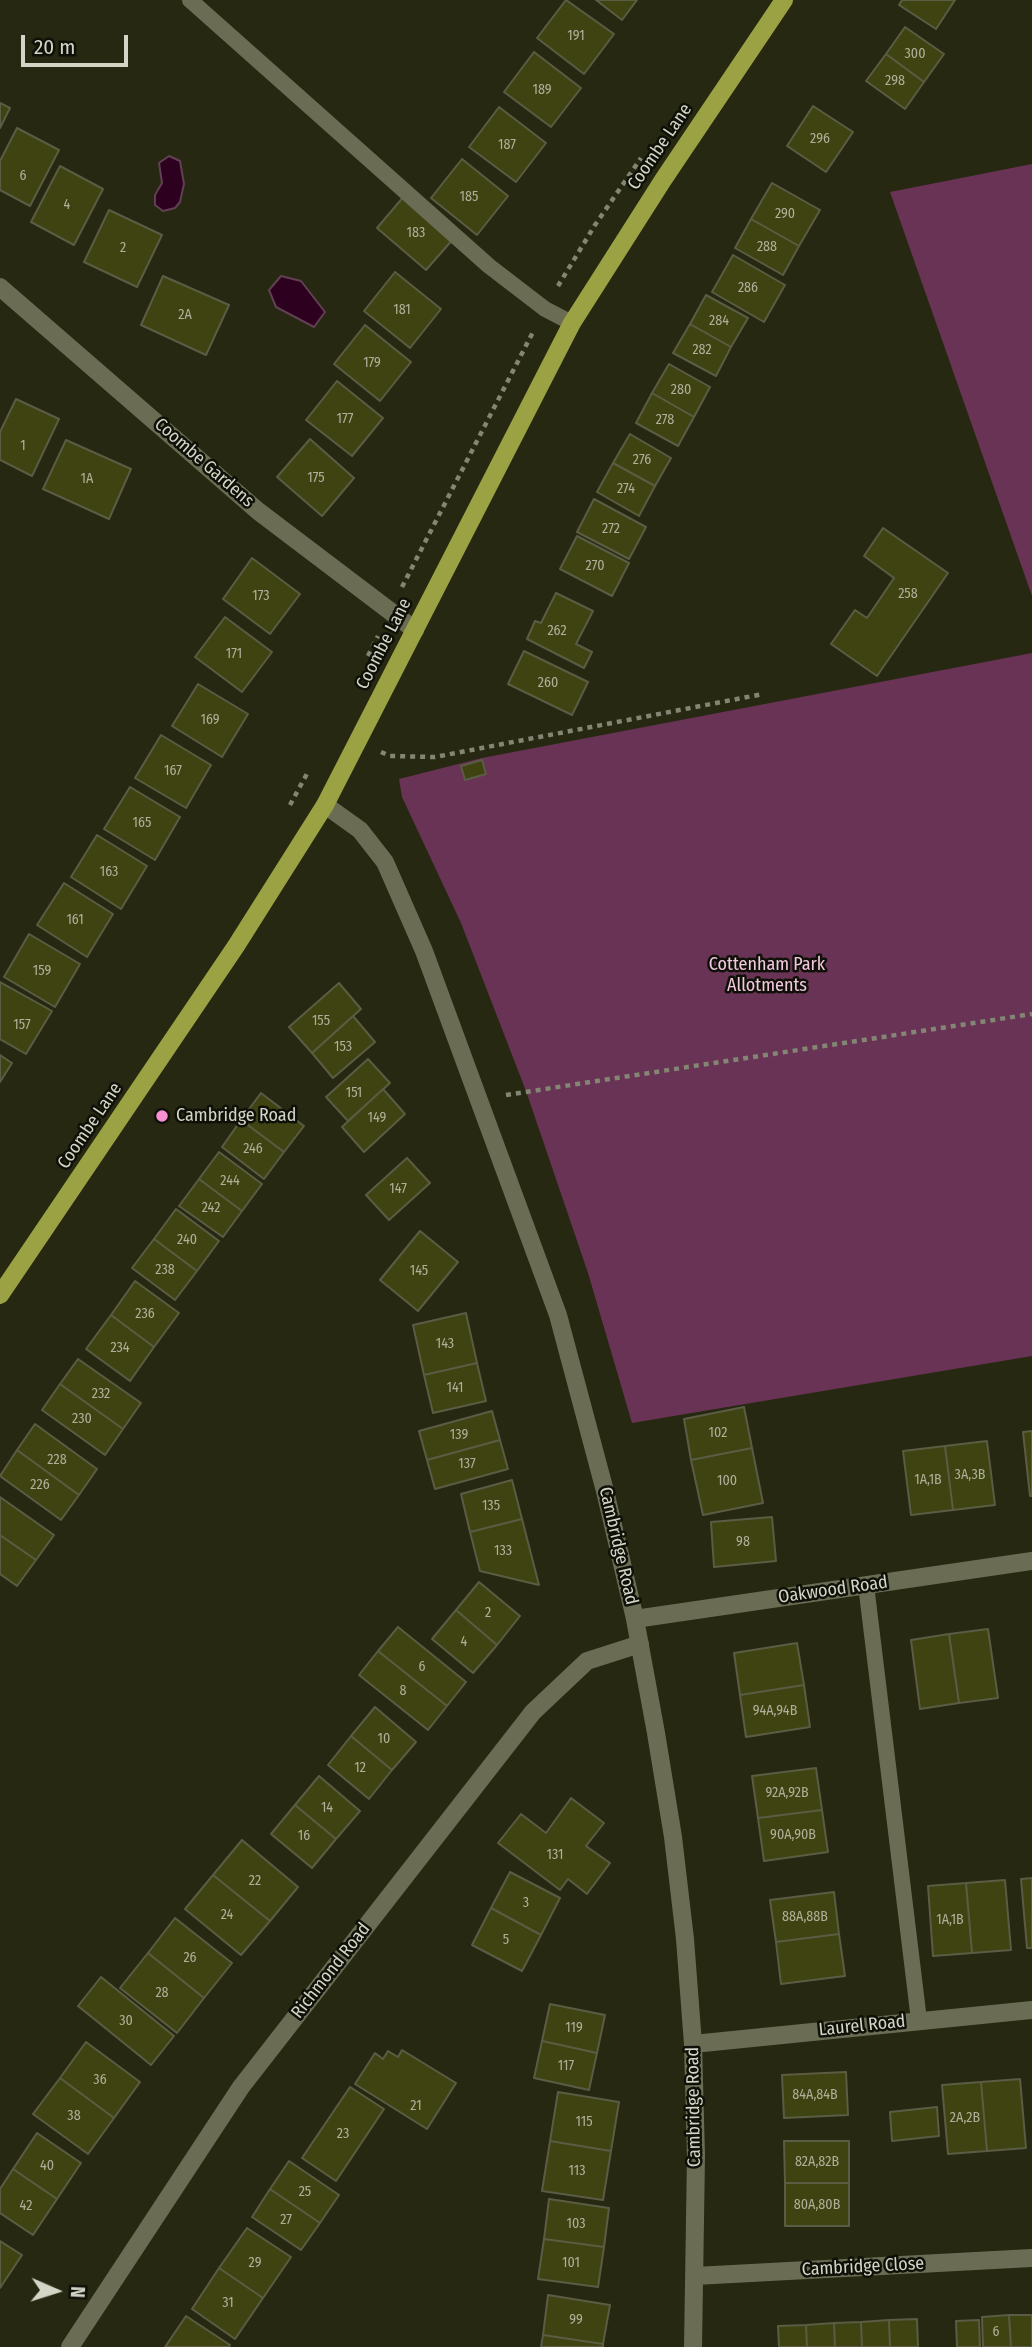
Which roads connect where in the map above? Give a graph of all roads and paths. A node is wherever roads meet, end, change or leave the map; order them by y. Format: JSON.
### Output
{"nodes":[{"id":1,"x":190,"y":0,"type":"edge"},
{"id":2,"x":784,"y":0,"type":"edge"},
{"id":3,"x":0,"y":287,"type":"edge"},
{"id":4,"x":572,"y":323,"type":"junction"},
{"id":5,"x":415,"y":630,"type":"junction"},
{"id":6,"x":763,"y":694,"type":"dead end"},
{"id":7,"x":358,"y":742,"type":"junction"},
{"id":8,"x":325,"y":805,"type":"junction"},
{"id":9,"x":1032,"y":1014,"type":"edge"},
{"id":10,"x":481,"y":1100,"type":"junction"},
{"id":11,"x":0,"y":1295,"type":"edge"},
{"id":12,"x":1032,"y":1561,"type":"edge"},
{"id":13,"x":866,"y":1585,"type":"junction"},
{"id":14,"x":635,"y":1619,"type":"junction"},
{"id":15,"x":640,"y":1644,"type":"junction"},
{"id":16,"x":1032,"y":2010,"type":"edge"},
{"id":17,"x":919,"y":2020,"type":"junction"},
{"id":18,"x":693,"y":2044,"type":"junction"},
{"id":19,"x":1032,"y":2258,"type":"edge"},
{"id":20,"x":695,"y":2276,"type":"junction"},
{"id":21,"x":70,"y":2347,"type":"edge"},
{"id":22,"x":693,"y":2347,"type":"edge"}],
"edges":[{"from":1,"to":4,"type":"lane"},
{"from":2,"to":4,"type":"main road","name":"Coombe Lane"},
{"from":3,"to":5,"type":"street","name":"Coombe Gardens"},
{"from":4,"to":5,"type":"main road","name":"Coombe Lane"},
{"from":5,"to":7,"type":"main road","name":"Coombe Lane"},
{"from":6,"to":7,"type":"path"},
{"from":7,"to":8,"type":"main road","name":"Coombe Lane"},
{"from":8,"to":10,"type":"street","name":"Cambridge Road"},
{"from":8,"to":11,"type":"main road","name":"Coombe Lane"},
{"from":9,"to":10,"type":"path"},
{"from":10,"to":14,"type":"street","name":"Cambridge Road"},
{"from":12,"to":13,"type":"street","name":"Oakwood Road"},
{"from":13,"to":14,"type":"street","name":"Oakwood Road"},
{"from":13,"to":17,"type":"lane"},
{"from":14,"to":15,"type":"street","name":"Cambridge Road"},
{"from":15,"to":18,"type":"street","name":"Cambridge Road"},
{"from":15,"to":21,"type":"street","name":"Richmond Road"},
{"from":16,"to":17,"type":"street","name":"Laurel Road"},
{"from":17,"to":18,"type":"street","name":"Laurel Road"},
{"from":18,"to":20,"type":"street","name":"Cambridge Road"},
{"from":19,"to":20,"type":"street","name":"Cambridge Close"},
{"from":20,"to":22,"type":"street","name":"Cambridge Road"}]}
